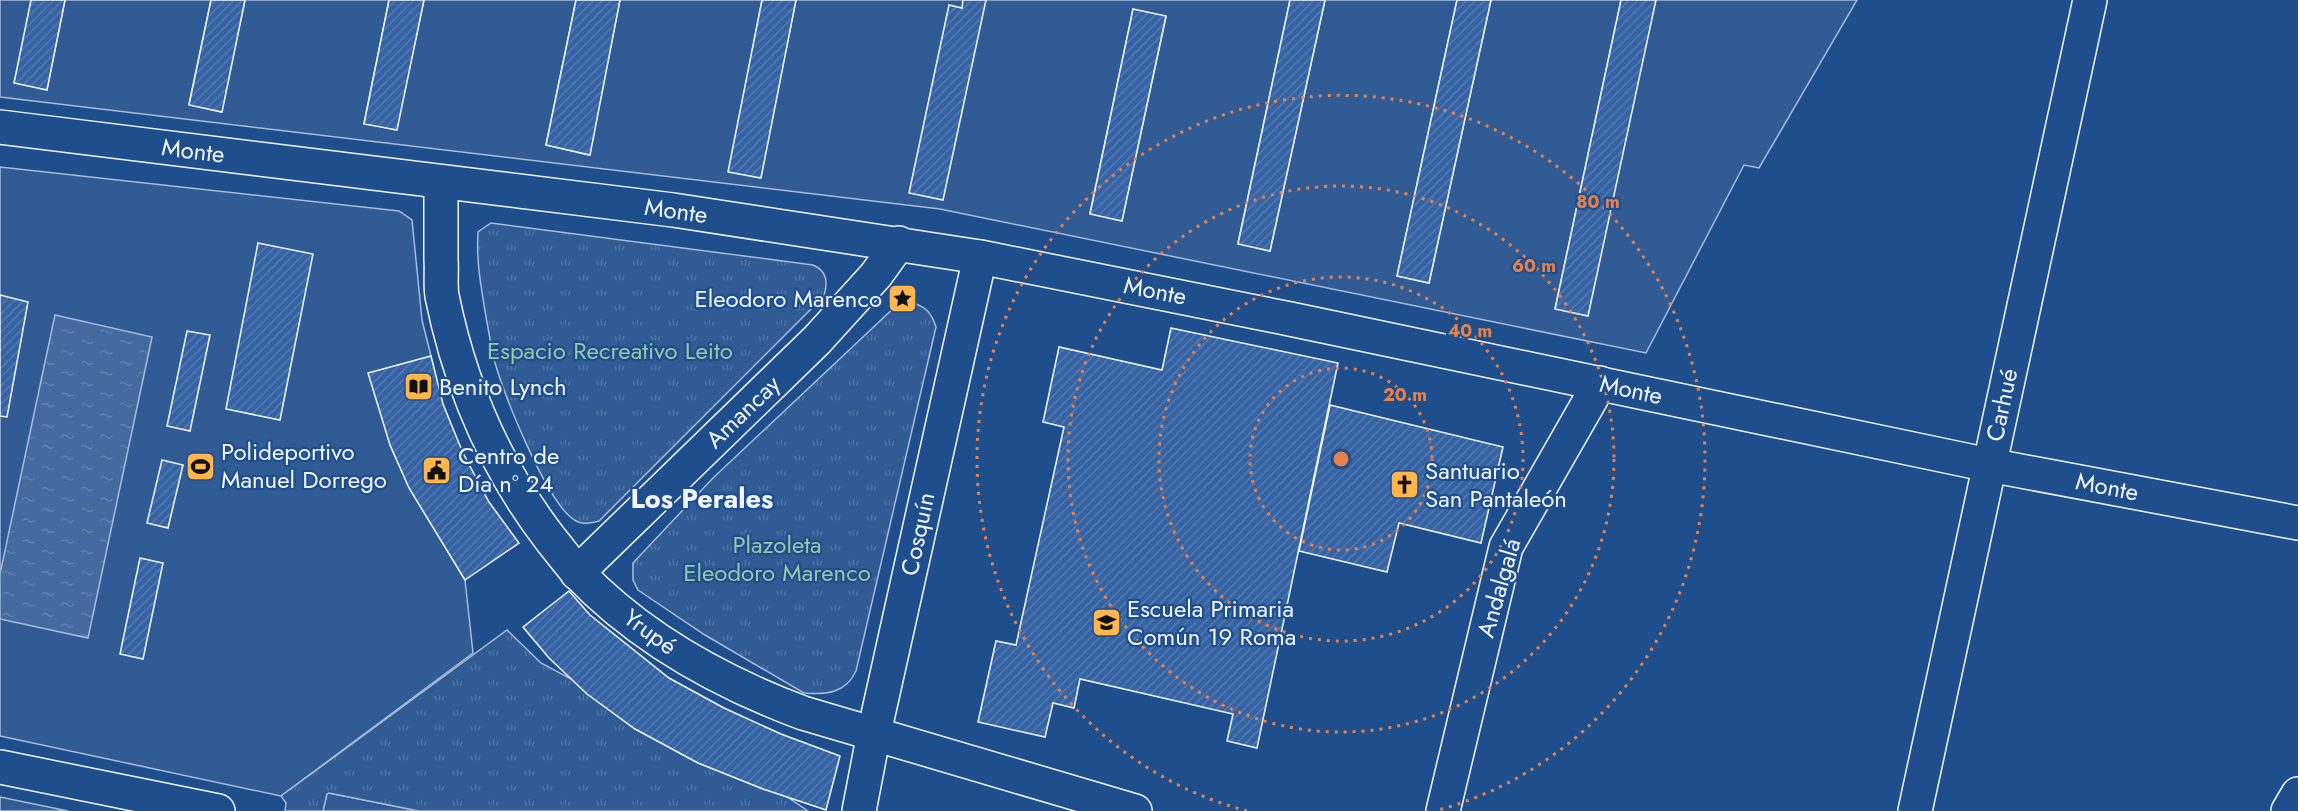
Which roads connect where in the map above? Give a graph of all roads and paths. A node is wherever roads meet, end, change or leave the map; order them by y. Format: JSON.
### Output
{"nodes":[{"id":1,"x":2090,"y":0,"type":"edge"},
{"id":2,"x":0,"y":127,"type":"edge"},
{"id":3,"x":441,"y":182,"type":"junction"},
{"id":4,"x":899,"y":243,"type":"junction"},
{"id":5,"x":980,"y":257,"type":"junction"},
{"id":6,"x":1600,"y":383,"type":"junction"},
{"id":7,"x":1989,"y":465,"type":"junction"},
{"id":8,"x":2298,"y":523,"type":"edge"},
{"id":9,"x":577,"y":573,"type":"junction"},
{"id":10,"x":874,"y":733,"type":"junction"},
{"id":11,"x":0,"y":767,"type":"edge"},
{"id":12,"x":2298,"y":794,"type":"edge"},
{"id":13,"x":218,"y":811,"type":"edge"},
{"id":14,"x":859,"y":811,"type":"edge"},
{"id":15,"x":1135,"y":811,"type":"edge"},
{"id":16,"x":1443,"y":811,"type":"edge"},
{"id":17,"x":1915,"y":811,"type":"edge"},
{"id":18,"x":2288,"y":811,"type":"edge"}],
"edges":[{"from":1,"to":7,"type":"street","name":"Carhué"},
{"from":2,"to":3,"type":"street","name":"Monte"},
{"from":3,"to":4,"type":"street","name":"Monte"},
{"from":3,"to":9,"type":"street","name":"Yrupé"},
{"from":4,"to":5,"type":"street","name":"Monte"},
{"from":4,"to":9,"type":"street","name":"Amancay"},
{"from":5,"to":6,"type":"street","name":"Monte"},
{"from":5,"to":10,"type":"street","name":"Cosquín"},
{"from":6,"to":7,"type":"street","name":"Monte"},
{"from":6,"to":16,"type":"street","name":"Andalgalá"},
{"from":7,"to":8,"type":"street","name":"Monte"},
{"from":7,"to":17,"type":"street","name":"Carhué"},
{"from":9,"to":10,"type":"street","name":"Yrupé"},
{"from":10,"to":14,"type":"street","name":"Cosquín"},
{"from":10,"to":15,"type":"street","name":"Yrupé"},
{"from":11,"to":13,"type":"street"},
{"from":12,"to":18,"type":"street"}]}
